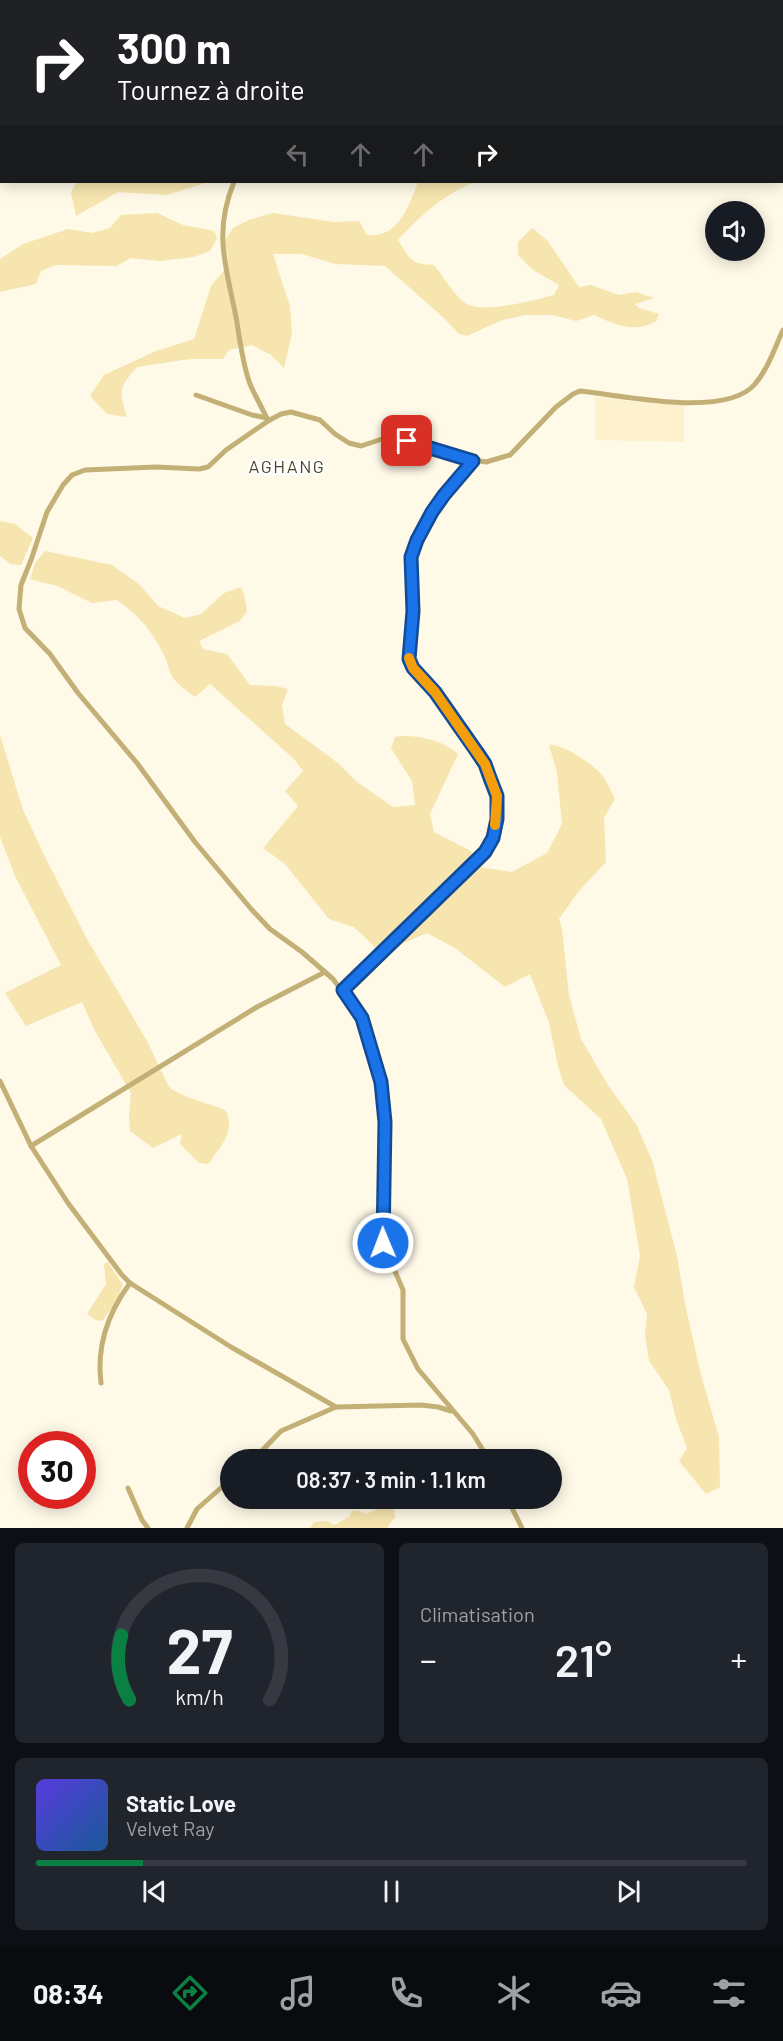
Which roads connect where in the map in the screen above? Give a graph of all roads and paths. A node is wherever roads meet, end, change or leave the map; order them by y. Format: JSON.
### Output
{"nodes":[{"id":1,"x":234,"y":183,"type":"edge"},
{"id":2,"x":783,"y":330,"type":"edge"},
{"id":3,"x":196,"y":394,"type":"dead end"},
{"id":4,"x":268,"y":419,"type":"junction"},
{"id":5,"x":473,"y":461,"type":"junction"},
{"id":6,"x":325,"y":972,"type":"junction"},
{"id":7,"x":343,"y":990,"type":"junction"},
{"id":8,"x":0,"y":1081,"type":"edge"},
{"id":9,"x":31,"y":1146,"type":"junction"},
{"id":10,"x":130,"y":1283,"type":"junction"},
{"id":11,"x":101,"y":1383,"type":"dead end"},
{"id":12,"x":336,"y":1407,"type":"junction"},
{"id":13,"x":453,"y":1412,"type":"junction"},
{"id":14,"x":264,"y":1449,"type":"edge"},
{"id":15,"x":482,"y":1449,"type":"edge"},
{"id":16,"x":129,"y":1488,"type":"dead end"},
{"id":17,"x":220,"y":1488,"type":"edge"},
{"id":18,"x":512,"y":1509,"type":"edge"},
{"id":19,"x":148,"y":1528,"type":"edge"},
{"id":20,"x":187,"y":1528,"type":"edge"},
{"id":21,"x":522,"y":1528,"type":"edge"}],
"edges":[{"from":1,"to":4,"type":"street"},
{"from":2,"to":5,"type":"street"},
{"from":3,"to":4,"type":"street"},
{"from":4,"to":5,"type":"street"},
{"from":4,"to":6,"type":"street"},
{"from":5,"to":7,"type":"street"},
{"from":6,"to":7,"type":"street"},
{"from":6,"to":9,"type":"street"},
{"from":7,"to":13,"type":"street"},
{"from":8,"to":9,"type":"street"},
{"from":9,"to":10,"type":"street"},
{"from":10,"to":11,"type":"street"},
{"from":10,"to":12,"type":"street"},
{"from":12,"to":13,"type":"street"},
{"from":12,"to":14,"type":"street"},
{"from":13,"to":15,"type":"street"},
{"from":16,"to":19,"type":"street"},
{"from":17,"to":20,"type":"street"},
{"from":18,"to":21,"type":"street"}]}
